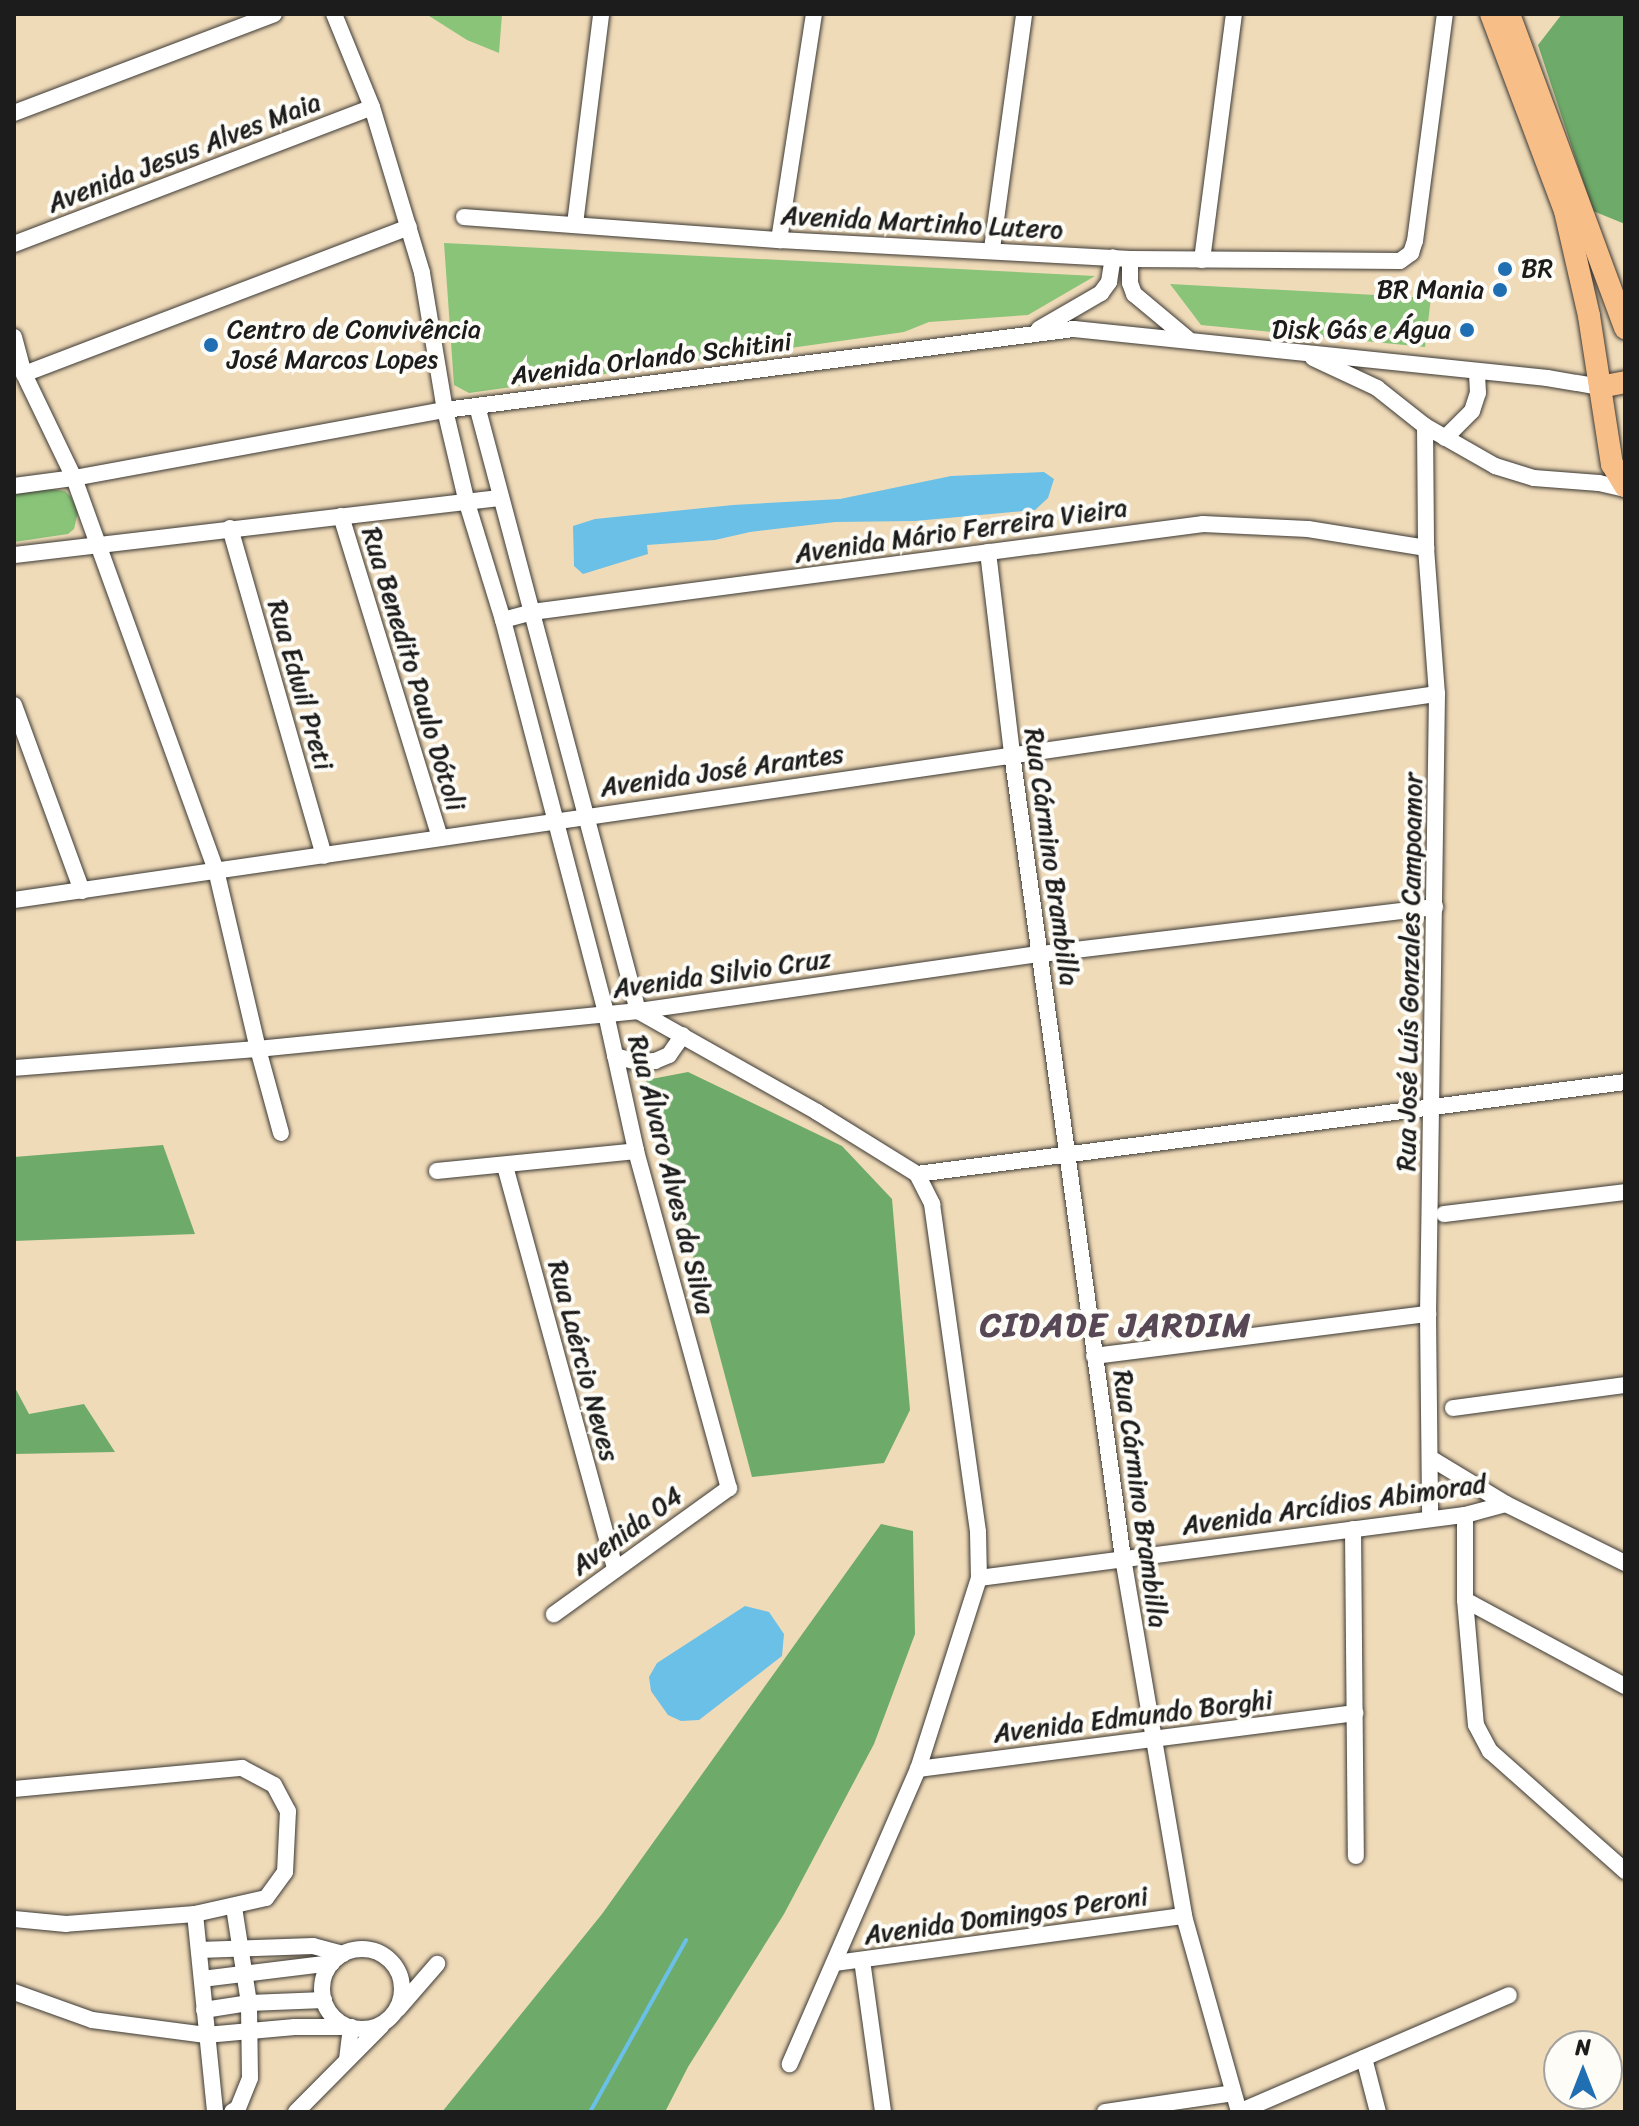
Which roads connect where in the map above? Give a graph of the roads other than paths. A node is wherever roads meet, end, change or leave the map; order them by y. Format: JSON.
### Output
{"nodes":[{"id":1,"x":274,"y":14,"type":"edge"},
{"id":2,"x":334,"y":14,"type":"edge"},
{"id":3,"x":601,"y":14,"type":"edge"},
{"id":4,"x":814,"y":14,"type":"edge"},
{"id":5,"x":1024,"y":14,"type":"edge"},
{"id":6,"x":1234,"y":14,"type":"edge"},
{"id":7,"x":1445,"y":14,"type":"edge"},
{"id":8,"x":1491,"y":14,"type":"edge"},
{"id":9,"x":1509,"y":14,"type":"edge"},
{"id":10,"x":372,"y":107,"type":"junction"},
{"id":11,"x":14,"y":113,"type":"edge"},
{"id":12,"x":464,"y":217,"type":"dead end"},
{"id":13,"x":575,"y":224,"type":"junction"},
{"id":14,"x":409,"y":227,"type":"junction"},
{"id":15,"x":779,"y":240,"type":"junction"},
{"id":16,"x":14,"y":244,"type":"edge"},
{"id":17,"x":992,"y":249,"type":"junction"},
{"id":18,"x":1113,"y":257,"type":"junction"},
{"id":19,"x":1130,"y":259,"type":"junction"},
{"id":20,"x":1202,"y":260,"type":"junction"},
{"id":21,"x":1625,"y":328,"type":"edge"},
{"id":22,"x":1032,"y":333,"type":"junction"},
{"id":23,"x":14,"y":337,"type":"edge"},
{"id":24,"x":1188,"y":339,"type":"junction"},
{"id":25,"x":1297,"y":351,"type":"junction"},
{"id":26,"x":1390,"y":363,"type":"junction"},
{"id":27,"x":1477,"y":372,"type":"junction"},
{"id":28,"x":24,"y":374,"type":"junction"},
{"id":29,"x":1625,"y":382,"type":"edge"},
{"id":30,"x":1600,"y":387,"type":"junction"},
{"id":31,"x":1377,"y":388,"type":"junction"},
{"id":32,"x":477,"y":406,"type":"junction"},
{"id":33,"x":445,"y":410,"type":"junction"},
{"id":34,"x":1425,"y":426,"type":"junction"},
{"id":35,"x":1445,"y":438,"type":"junction"},
{"id":36,"x":74,"y":478,"type":"junction"},
{"id":37,"x":14,"y":486,"type":"edge"},
{"id":38,"x":1625,"y":487,"type":"edge"},
{"id":39,"x":500,"y":498,"type":"junction"},
{"id":40,"x":467,"y":503,"type":"junction"},
{"id":41,"x":341,"y":516,"type":"junction"},
{"id":42,"x":230,"y":528,"type":"junction"},
{"id":43,"x":98,"y":545,"type":"junction"},
{"id":44,"x":1426,"y":548,"type":"junction"},
{"id":45,"x":988,"y":552,"type":"junction"},
{"id":46,"x":14,"y":555,"type":"edge"},
{"id":47,"x":532,"y":612,"type":"junction"},
{"id":48,"x":503,"y":620,"type":"junction"},
{"id":49,"x":1437,"y":694,"type":"junction"},
{"id":50,"x":14,"y":705,"type":"edge"},
{"id":51,"x":1012,"y":754,"type":"junction"},
{"id":52,"x":584,"y":815,"type":"junction"},
{"id":53,"x":554,"y":822,"type":"junction"},
{"id":54,"x":440,"y":837,"type":"junction"},
{"id":55,"x":324,"y":856,"type":"junction"},
{"id":56,"x":216,"y":870,"type":"junction"},
{"id":57,"x":82,"y":891,"type":"junction"},
{"id":58,"x":14,"y":900,"type":"edge"},
{"id":59,"x":1435,"y":907,"type":"junction"},
{"id":60,"x":1041,"y":954,"type":"junction"},
{"id":61,"x":638,"y":1011,"type":"junction"},
{"id":62,"x":606,"y":1014,"type":"junction"},
{"id":63,"x":683,"y":1035,"type":"junction"},
{"id":64,"x":258,"y":1049,"type":"junction"},
{"id":65,"x":615,"y":1056,"type":"junction"},
{"id":66,"x":14,"y":1068,"type":"edge"},
{"id":67,"x":1625,"y":1082,"type":"edge"},
{"id":68,"x":1433,"y":1108,"type":"junction"},
{"id":69,"x":281,"y":1133,"type":"dead end"},
{"id":70,"x":636,"y":1151,"type":"junction"},
{"id":71,"x":1067,"y":1154,"type":"junction"},
{"id":72,"x":505,"y":1166,"type":"junction"},
{"id":73,"x":437,"y":1171,"type":"dead end"},
{"id":74,"x":917,"y":1174,"type":"junction"},
{"id":75,"x":1625,"y":1192,"type":"edge"},
{"id":76,"x":1444,"y":1214,"type":"dead end"},
{"id":77,"x":1428,"y":1314,"type":"junction"},
{"id":78,"x":1094,"y":1356,"type":"junction"},
{"id":79,"x":1625,"y":1385,"type":"edge"},
{"id":80,"x":1453,"y":1408,"type":"dead end"},
{"id":81,"x":1432,"y":1459,"type":"junction"},
{"id":82,"x":729,"y":1488,"type":"joint"},
{"id":83,"x":1506,"y":1504,"type":"junction"},
{"id":84,"x":1465,"y":1515,"type":"junction"},
{"id":85,"x":1430,"y":1519,"type":"junction"},
{"id":86,"x":1353,"y":1529,"type":"junction"},
{"id":87,"x":1123,"y":1558,"type":"junction"},
{"id":88,"x":1625,"y":1563,"type":"edge"},
{"id":89,"x":615,"y":1569,"type":"junction"},
{"id":90,"x":979,"y":1578,"type":"junction"},
{"id":91,"x":1465,"y":1600,"type":"junction"},
{"id":92,"x":554,"y":1614,"type":"dead end"},
{"id":93,"x":1625,"y":1686,"type":"edge"},
{"id":94,"x":1355,"y":1713,"type":"junction"},
{"id":95,"x":1152,"y":1737,"type":"junction"},
{"id":96,"x":918,"y":1769,"type":"junction"},
{"id":97,"x":14,"y":1789,"type":"edge"},
{"id":98,"x":1356,"y":1856,"type":"dead end"},
{"id":99,"x":1625,"y":1871,"type":"edge"},
{"id":100,"x":234,"y":1907,"type":"junction"},
{"id":101,"x":195,"y":1914,"type":"junction"},
{"id":102,"x":1184,"y":1916,"type":"junction"},
{"id":103,"x":14,"y":1919,"type":"edge"},
{"id":104,"x":242,"y":1949,"type":"junction"},
{"id":105,"x":199,"y":1950,"type":"junction"},
{"id":106,"x":337,"y":1958,"type":"junction"},
{"id":107,"x":862,"y":1960,"type":"junction"},
{"id":108,"x":835,"y":1963,"type":"junction"},
{"id":109,"x":398,"y":1971,"type":"junction"},
{"id":110,"x":246,"y":1973,"type":"junction"},
{"id":111,"x":202,"y":1979,"type":"junction"},
{"id":112,"x":14,"y":1992,"type":"edge"},
{"id":113,"x":1509,"y":1995,"type":"dead end"},
{"id":114,"x":324,"y":2000,"type":"junction"},
{"id":115,"x":249,"y":2003,"type":"junction"},
{"id":116,"x":204,"y":2010,"type":"junction"},
{"id":117,"x":389,"y":2019,"type":"junction"},
{"id":118,"x":351,"y":2027,"type":"junction"},
{"id":119,"x":252,"y":2031,"type":"junction"},
{"id":120,"x":206,"y":2035,"type":"junction"},
{"id":121,"x":1364,"y":2058,"type":"junction"},
{"id":122,"x":347,"y":2060,"type":"junction"},
{"id":123,"x":790,"y":2064,"type":"dead end"},
{"id":124,"x":1233,"y":2093,"type":"junction"},
{"id":125,"x":215,"y":2112,"type":"edge"},
{"id":126,"x":232,"y":2112,"type":"edge"},
{"id":127,"x":296,"y":2112,"type":"edge"},
{"id":128,"x":883,"y":2112,"type":"edge"},
{"id":129,"x":1105,"y":2112,"type":"edge"},
{"id":130,"x":1239,"y":2112,"type":"edge"},
{"id":131,"x":1378,"y":2112,"type":"edge"}],
"edges":[{"from":1,"to":11,"type":"street"},
{"from":2,"to":10,"type":"street","name":"Rua Álvaro Alves da Silva"},
{"from":3,"to":13,"type":"street"},
{"from":4,"to":15,"type":"street"},
{"from":5,"to":17,"type":"street"},
{"from":6,"to":20,"type":"street"},
{"from":7,"to":20,"type":"street","name":"Avenida Martinho Lutero"},
{"from":8,"to":30,"type":"main road"},
{"from":9,"to":21,"type":"main road"},
{"from":10,"to":14,"type":"street","name":"Rua Álvaro Alves da Silva"},
{"from":10,"to":16,"type":"street","name":"Avenida Jesus Alves Maia"},
{"from":12,"to":13,"type":"street","name":"Avenida Martinho Lutero"},
{"from":13,"to":15,"type":"street","name":"Avenida Martinho Lutero"},
{"from":14,"to":28,"type":"street"},
{"from":14,"to":33,"type":"street","name":"Rua Álvaro Alves da Silva"},
{"from":15,"to":17,"type":"street","name":"Avenida Martinho Lutero"},
{"from":17,"to":18,"type":"street","name":"Avenida Martinho Lutero"},
{"from":18,"to":19,"type":"street","name":"Avenida Martinho Lutero"},
{"from":18,"to":22,"type":"street"},
{"from":19,"to":20,"type":"street","name":"Avenida Martinho Lutero"},
{"from":19,"to":24,"type":"street"},
{"from":22,"to":24,"type":"street","name":"Avenida Orlando Schitini"},
{"from":22,"to":32,"type":"street","name":"Avenida Orlando Schitini"},
{"from":23,"to":28,"type":"street"},
{"from":24,"to":25,"type":"street","name":"Avenida Orlando Schitini"},
{"from":25,"to":26,"type":"street","name":"Avenida Orlando Schitini"},
{"from":25,"to":31,"type":"street","name":"Avenida Orlando Schitini"},
{"from":26,"to":27,"type":"street","name":"Avenida Orlando Schitini"},
{"from":26,"to":31,"type":"street"},
{"from":27,"to":30,"type":"street","name":"Avenida Orlando Schitini"},
{"from":27,"to":35,"type":"street"},
{"from":28,"to":36,"type":"street"},
{"from":29,"to":30,"type":"main road"},
{"from":30,"to":38,"type":"main road"},
{"from":31,"to":34,"type":"street","name":"Avenida Orlando Schitini"},
{"from":32,"to":33,"type":"street","name":"Avenida Orlando Schitini"},
{"from":32,"to":39,"type":"street"},
{"from":33,"to":36,"type":"street","name":"Avenida Orlando Schitini"},
{"from":33,"to":40,"type":"street","name":"Rua Álvaro Alves da Silva"},
{"from":34,"to":35,"type":"street","name":"Avenida Orlando Schitini"},
{"from":34,"to":44,"type":"street","name":"Rua José Luís Gonzales Campoamor"},
{"from":35,"to":38,"type":"street","name":"Avenida Orlando Schitini"},
{"from":36,"to":37,"type":"street","name":"Avenida Orlando Schitini"},
{"from":36,"to":43,"type":"street"},
{"from":39,"to":40,"type":"street"},
{"from":39,"to":47,"type":"street"},
{"from":40,"to":41,"type":"street"},
{"from":40,"to":48,"type":"street","name":"Rua Álvaro Alves da Silva"},
{"from":41,"to":42,"type":"street"},
{"from":41,"to":54,"type":"street","name":"Rua Benedito Paulo Dótoli"},
{"from":42,"to":43,"type":"street"},
{"from":42,"to":55,"type":"street","name":"Rua Edwil Preti"},
{"from":43,"to":46,"type":"street"},
{"from":43,"to":56,"type":"street"},
{"from":44,"to":45,"type":"street","name":"Avenida Mário Ferreira Vieira"},
{"from":44,"to":49,"type":"street","name":"Rua José Luís Gonzales Campoamor"},
{"from":45,"to":47,"type":"street","name":"Avenida Mário Ferreira Vieira"},
{"from":45,"to":51,"type":"street","name":"Rua Cármino Brambilla"},
{"from":47,"to":48,"type":"street","name":"Avenida Mário Ferreira Vieira"},
{"from":47,"to":52,"type":"street"},
{"from":48,"to":53,"type":"street","name":"Rua Álvaro Alves da Silva"},
{"from":49,"to":51,"type":"street","name":"Avenida José Arantes"},
{"from":49,"to":59,"type":"street","name":"Rua José Luís Gonzales Campoamor"},
{"from":50,"to":57,"type":"street"},
{"from":51,"to":52,"type":"street","name":"Avenida José Arantes"},
{"from":51,"to":60,"type":"street","name":"Rua Cármino Brambilla"},
{"from":52,"to":53,"type":"street","name":"Avenida José Arantes"},
{"from":52,"to":61,"type":"street"},
{"from":53,"to":54,"type":"street","name":"Avenida José Arantes"},
{"from":53,"to":62,"type":"street","name":"Rua Álvaro Alves da Silva"},
{"from":54,"to":55,"type":"street","name":"Avenida José Arantes"},
{"from":55,"to":56,"type":"street","name":"Avenida José Arantes"},
{"from":56,"to":57,"type":"street","name":"Avenida José Arantes"},
{"from":56,"to":64,"type":"street"},
{"from":57,"to":58,"type":"street","name":"Avenida José Arantes"},
{"from":59,"to":60,"type":"street","name":"Avenida Silvio Cruz"},
{"from":59,"to":68,"type":"street","name":"Rua José Luís Gonzales Campoamor"},
{"from":60,"to":61,"type":"street","name":"Avenida Silvio Cruz"},
{"from":60,"to":71,"type":"street","name":"Rua Cármino Brambilla"},
{"from":61,"to":62,"type":"street","name":"Avenida Silvio Cruz"},
{"from":61,"to":63,"type":"street"},
{"from":62,"to":64,"type":"street","name":"Avenida Silvio Cruz"},
{"from":62,"to":65,"type":"street","name":"Rua Álvaro Alves da Silva"},
{"from":63,"to":65,"type":"street"},
{"from":63,"to":74,"type":"street"},
{"from":64,"to":66,"type":"street","name":"Avenida Silvio Cruz"},
{"from":64,"to":69,"type":"street"},
{"from":65,"to":70,"type":"street","name":"Rua Álvaro Alves da Silva"},
{"from":67,"to":68,"type":"street"},
{"from":68,"to":71,"type":"street"},
{"from":68,"to":77,"type":"street","name":"Rua José Luís Gonzales Campoamor"},
{"from":70,"to":72,"type":"street"},
{"from":70,"to":82,"type":"street","name":"Rua Álvaro Alves da Silva"},
{"from":71,"to":74,"type":"street"},
{"from":71,"to":78,"type":"street","name":"Rua Cármino Brambilla"},
{"from":72,"to":73,"type":"street"},
{"from":72,"to":89,"type":"street","name":"Rua Laércio Neves"},
{"from":74,"to":90,"type":"street"},
{"from":75,"to":76,"type":"street"},
{"from":77,"to":78,"type":"street"},
{"from":77,"to":81,"type":"street","name":"Rua José Luís Gonzales Campoamor"},
{"from":78,"to":87,"type":"street","name":"Rua Cármino Brambilla"},
{"from":79,"to":80,"type":"street"},
{"from":81,"to":83,"type":"street"},
{"from":81,"to":85,"type":"street","name":"Rua José Luís Gonzales Campoamor"},
{"from":82,"to":89,"type":"street","name":"Avenida 04"},
{"from":83,"to":84,"type":"street","name":"Avenida Arcídios Abimorad"},
{"from":83,"to":88,"type":"street"},
{"from":84,"to":85,"type":"street","name":"Avenida Arcídios Abimorad"},
{"from":84,"to":91,"type":"street"},
{"from":85,"to":86,"type":"street","name":"Avenida Arcídios Abimorad"},
{"from":86,"to":87,"type":"street","name":"Avenida Arcídios Abimorad"},
{"from":86,"to":94,"type":"street"},
{"from":87,"to":90,"type":"street","name":"Avenida Arcídios Abimorad"},
{"from":87,"to":95,"type":"street","name":"Rua Cármino Brambilla"},
{"from":89,"to":92,"type":"street","name":"Avenida 04"},
{"from":90,"to":96,"type":"street"},
{"from":91,"to":93,"type":"street"},
{"from":91,"to":99,"type":"street"},
{"from":94,"to":95,"type":"street","name":"Avenida Edmundo Borghi"},
{"from":94,"to":98,"type":"street"},
{"from":95,"to":96,"type":"street","name":"Avenida Edmundo Borghi"},
{"from":95,"to":102,"type":"street","name":"Rua Cármino Brambilla"},
{"from":96,"to":108,"type":"street"},
{"from":97,"to":100,"type":"street"},
{"from":100,"to":101,"type":"street"},
{"from":100,"to":104,"type":"street"},
{"from":101,"to":103,"type":"street"},
{"from":101,"to":105,"type":"street"},
{"from":102,"to":107,"type":"street","name":"Avenida Domingos Peroni"},
{"from":102,"to":124,"type":"street","name":"Rua Cármino Brambilla"},
{"from":104,"to":105,"type":"street"},
{"from":104,"to":106,"type":"street"},
{"from":104,"to":110,"type":"street"},
{"from":105,"to":111,"type":"street"},
{"from":106,"to":109,"type":"street"},
{"from":106,"to":110,"type":"street"},
{"from":106,"to":114,"type":"street"},
{"from":107,"to":108,"type":"street","name":"Avenida Domingos Peroni"},
{"from":107,"to":128,"type":"street"},
{"from":108,"to":123,"type":"street"},
{"from":109,"to":117,"type":"street"},
{"from":109,"to":117,"type":"street"},
{"from":110,"to":111,"type":"street"},
{"from":110,"to":115,"type":"street"},
{"from":111,"to":116,"type":"street"},
{"from":112,"to":120,"type":"street"},
{"from":113,"to":121,"type":"street"},
{"from":114,"to":115,"type":"street"},
{"from":114,"to":118,"type":"street"},
{"from":115,"to":116,"type":"street"},
{"from":115,"to":119,"type":"street"},
{"from":116,"to":120,"type":"street"},
{"from":117,"to":118,"type":"street"},
{"from":117,"to":122,"type":"street"},
{"from":118,"to":119,"type":"street"},
{"from":118,"to":122,"type":"street"},
{"from":119,"to":120,"type":"street"},
{"from":119,"to":126,"type":"street"},
{"from":120,"to":125,"type":"street"},
{"from":121,"to":130,"type":"street"},
{"from":121,"to":131,"type":"street"},
{"from":122,"to":127,"type":"street"},
{"from":124,"to":129,"type":"street"},
{"from":124,"to":130,"type":"street","name":"Rua Cármino Brambilla"}]}
